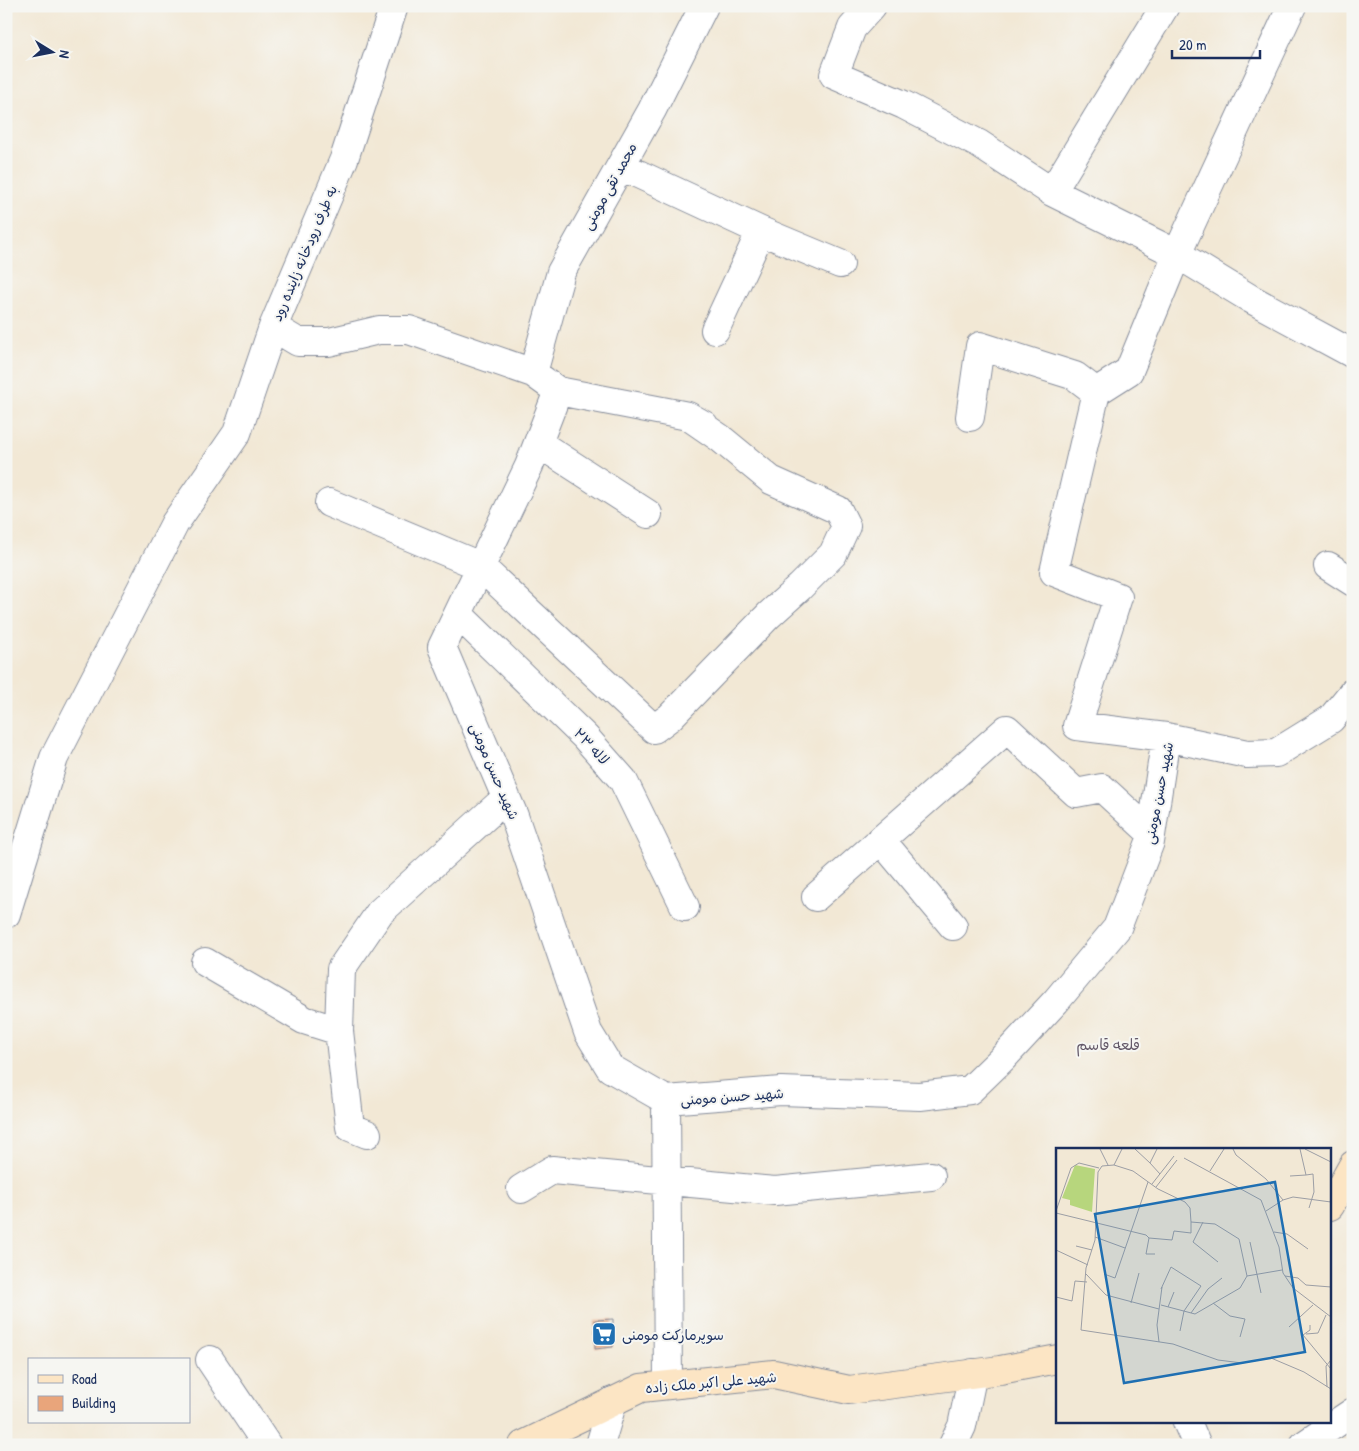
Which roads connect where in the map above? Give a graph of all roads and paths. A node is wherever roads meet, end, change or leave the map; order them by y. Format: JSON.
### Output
{"nodes":[{"id":1,"x":394,"y":6,"type":"edge"},
{"id":2,"x":704,"y":6,"type":"edge"},
{"id":3,"x":872,"y":6,"type":"edge"},
{"id":4,"x":1165,"y":6,"type":"edge"},
{"id":5,"x":1292,"y":6,"type":"edge"},
{"id":6,"x":621,"y":166,"type":"junction"},
{"id":7,"x":1052,"y":192,"type":"junction"},
{"id":8,"x":761,"y":232,"type":"junction"},
{"id":9,"x":1177,"y":254,"type":"junction"},
{"id":10,"x":840,"y":264,"type":"dead end"},
{"id":11,"x":273,"y":327,"type":"junction"},
{"id":12,"x":715,"y":330,"type":"dead end"},
{"id":13,"x":1353,"y":354,"type":"edge"},
{"id":14,"x":533,"y":373,"type":"junction"},
{"id":15,"x":558,"y":391,"type":"junction"},
{"id":16,"x":1096,"y":392,"type":"junction"},
{"id":17,"x":688,"y":416,"type":"junction"},
{"id":18,"x":970,"y":417,"type":"dead end"},
{"id":19,"x":718,"y":432,"type":"dead end"},
{"id":20,"x":538,"y":443,"type":"junction"},
{"id":21,"x":329,"y":503,"type":"dead end"},
{"id":22,"x":648,"y":514,"type":"dead end"},
{"id":23,"x":480,"y":566,"type":"junction"},
{"id":24,"x":1328,"y":566,"type":"dead end"},
{"id":25,"x":1353,"y":582,"type":"edge"},
{"id":26,"x":458,"y":614,"type":"junction"},
{"id":27,"x":1353,"y":692,"type":"edge"},
{"id":28,"x":1166,"y":737,"type":"junction"},
{"id":29,"x":506,"y":798,"type":"junction"},
{"id":30,"x":1151,"y":833,"type":"junction"},
{"id":31,"x":881,"y":840,"type":"junction"},
{"id":32,"x":816,"y":897,"type":"dead end"},
{"id":33,"x":685,"y":907,"type":"dead end"},
{"id":34,"x":6,"y":914,"type":"edge"},
{"id":35,"x":953,"y":926,"type":"dead end"},
{"id":36,"x":205,"y":962,"type":"dead end"},
{"id":37,"x":339,"y":1031,"type":"junction"},
{"id":38,"x":666,"y":1100,"type":"junction"},
{"id":39,"x":367,"y":1134,"type":"dead end"},
{"id":40,"x":1353,"y":1165,"type":"edge"},
{"id":41,"x":931,"y":1176,"type":"dead end"},
{"id":42,"x":666,"y":1181,"type":"junction"},
{"id":43,"x":521,"y":1189,"type":"dead end"},
{"id":44,"x":1332,"y":1202,"type":"edge"},
{"id":45,"x":1056,"y":1359,"type":"edge"},
{"id":46,"x":210,"y":1360,"type":"dead end"},
{"id":47,"x":973,"y":1374,"type":"junction"},
{"id":48,"x":668,"y":1385,"type":"junction"},
{"id":49,"x":613,"y":1401,"type":"junction"},
{"id":50,"x":1353,"y":1412,"type":"edge"},
{"id":51,"x":1188,"y":1424,"type":"edge"},
{"id":52,"x":267,"y":1445,"type":"edge"},
{"id":53,"x":523,"y":1445,"type":"edge"},
{"id":54,"x":600,"y":1445,"type":"edge"},
{"id":55,"x":953,"y":1445,"type":"edge"},
{"id":56,"x":1197,"y":1445,"type":"edge"},
{"id":57,"x":1304,"y":1445,"type":"edge"}],
"edges":[{"from":1,"to":11,"type":"street","name":"به طرف رودخانه زاینده رود"},
{"from":2,"to":6,"type":"street","name":"محمد تقی مومنی"},
{"from":3,"to":7,"type":"street"},
{"from":4,"to":7,"type":"street"},
{"from":5,"to":9,"type":"street"},
{"from":6,"to":8,"type":"street"},
{"from":6,"to":14,"type":"street","name":"محمد تقی مومنی"},
{"from":7,"to":9,"type":"street"},
{"from":8,"to":10,"type":"street"},
{"from":8,"to":12,"type":"street"},
{"from":9,"to":13,"type":"street"},
{"from":9,"to":16,"type":"street"},
{"from":11,"to":14,"type":"street","name":"به طرف رودخانه زاینده رود"},
{"from":11,"to":34,"type":"street"},
{"from":14,"to":15,"type":"street","name":"به طرف رودخانه زاینده رود"},
{"from":15,"to":17,"type":"street"},
{"from":15,"to":20,"type":"street","name":"شهید حسن مومنی"},
{"from":16,"to":18,"type":"street"},
{"from":16,"to":28,"type":"street"},
{"from":17,"to":19,"type":"street"},
{"from":17,"to":23,"type":"street"},
{"from":20,"to":22,"type":"street"},
{"from":20,"to":23,"type":"street","name":"شهید حسن مومنی"},
{"from":21,"to":23,"type":"street"},
{"from":23,"to":26,"type":"street","name":"شهید حسن مومنی"},
{"from":24,"to":25,"type":"street"},
{"from":26,"to":29,"type":"street","name":"شهید حسن مومنی"},
{"from":26,"to":33,"type":"street","name":"لاله ۲۳"},
{"from":27,"to":28,"type":"street","name":"شهید حسن مومنی"},
{"from":28,"to":30,"type":"street","name":"شهید حسن مومنی"},
{"from":29,"to":37,"type":"street"},
{"from":29,"to":38,"type":"street","name":"شهید حسن مومنی"},
{"from":30,"to":31,"type":"street"},
{"from":30,"to":38,"type":"street","name":"شهید حسن مومنی"},
{"from":31,"to":32,"type":"street"},
{"from":31,"to":35,"type":"street"},
{"from":36,"to":37,"type":"street"},
{"from":37,"to":39,"type":"street"},
{"from":38,"to":42,"type":"street"},
{"from":40,"to":44,"type":"street"},
{"from":41,"to":42,"type":"street"},
{"from":42,"to":43,"type":"street"},
{"from":42,"to":48,"type":"street"},
{"from":45,"to":47,"type":"street","name":"شهید علی اکبر ملک زاده"},
{"from":46,"to":52,"type":"street"},
{"from":47,"to":48,"type":"street","name":"شهید علی اکبر ملک زاده"},
{"from":47,"to":55,"type":"street"},
{"from":48,"to":49,"type":"street","name":"شهید علی اکبر ملک زاده"},
{"from":49,"to":53,"type":"street","name":"شهید علی اکبر ملک زاده"},
{"from":49,"to":54,"type":"street"},
{"from":50,"to":57,"type":"street"},
{"from":51,"to":56,"type":"street"}]}
